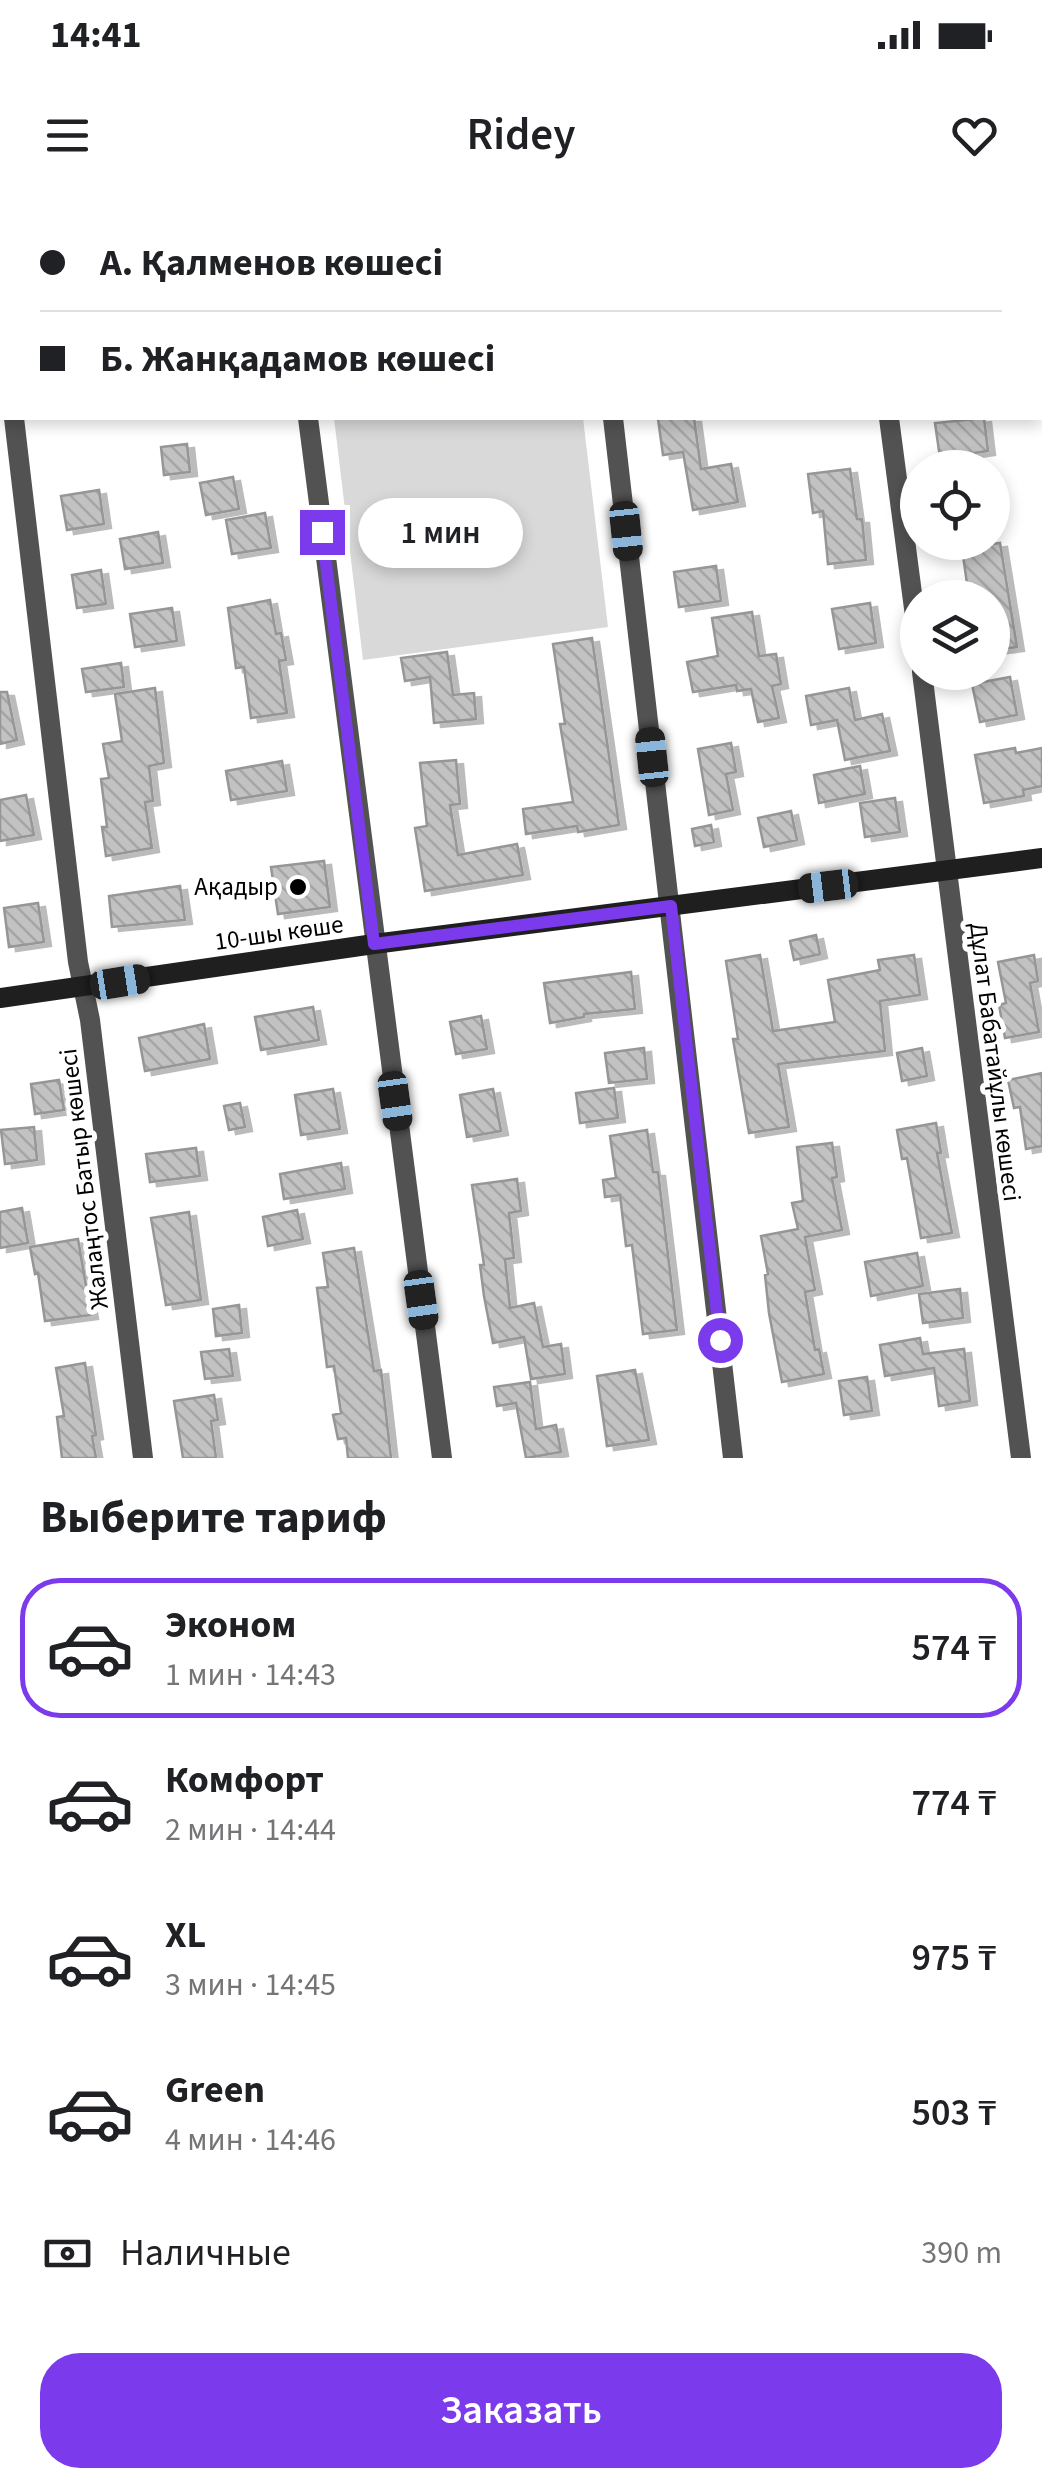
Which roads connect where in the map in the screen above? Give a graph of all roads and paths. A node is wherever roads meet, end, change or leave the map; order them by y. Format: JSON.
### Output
{"nodes":[{"id":1,"x":14,"y":420,"type":"edge"},
{"id":2,"x":308,"y":420,"type":"edge"},
{"id":3,"x":613,"y":420,"type":"edge"},
{"id":4,"x":890,"y":420,"type":"edge"},
{"id":5,"x":911,"y":580,"type":"edge"},
{"id":6,"x":924,"y":690,"type":"edge"},
{"id":7,"x":1042,"y":858,"type":"edge"},
{"id":8,"x":946,"y":871,"type":"junction"},
{"id":9,"x":671,"y":906,"type":"junction"},
{"id":10,"x":374,"y":944,"type":"junction"},
{"id":11,"x":84,"y":987,"type":"junction"},
{"id":12,"x":0,"y":998,"type":"edge"},
{"id":13,"x":142,"y":1458,"type":"edge"},
{"id":14,"x":442,"y":1458,"type":"edge"},
{"id":15,"x":734,"y":1458,"type":"edge"},
{"id":16,"x":1021,"y":1458,"type":"edge"}],
"edges":[{"from":1,"to":11,"type":"street","name":"Жалаңтос Батыр көшесі"},
{"from":2,"to":10,"type":"street"},
{"from":3,"to":9,"type":"street"},
{"from":4,"to":5,"type":"street"},
{"from":6,"to":8,"type":"street","name":"Дұлат Бабатайұлы көшесі"},
{"from":7,"to":8,"type":"street","name":"10-шы көше"},
{"from":8,"to":9,"type":"street","name":"10-шы көше"},
{"from":8,"to":16,"type":"street","name":"Дұлат Бабатайұлы көшесі"},
{"from":9,"to":10,"type":"street","name":"10-шы көше"},
{"from":9,"to":15,"type":"street"},
{"from":10,"to":11,"type":"street","name":"10-шы көше"},
{"from":10,"to":14,"type":"street"},
{"from":11,"to":12,"type":"street","name":"10-шы көше"},
{"from":11,"to":13,"type":"street","name":"Жалаңтос Батыр көшесі"}]}
